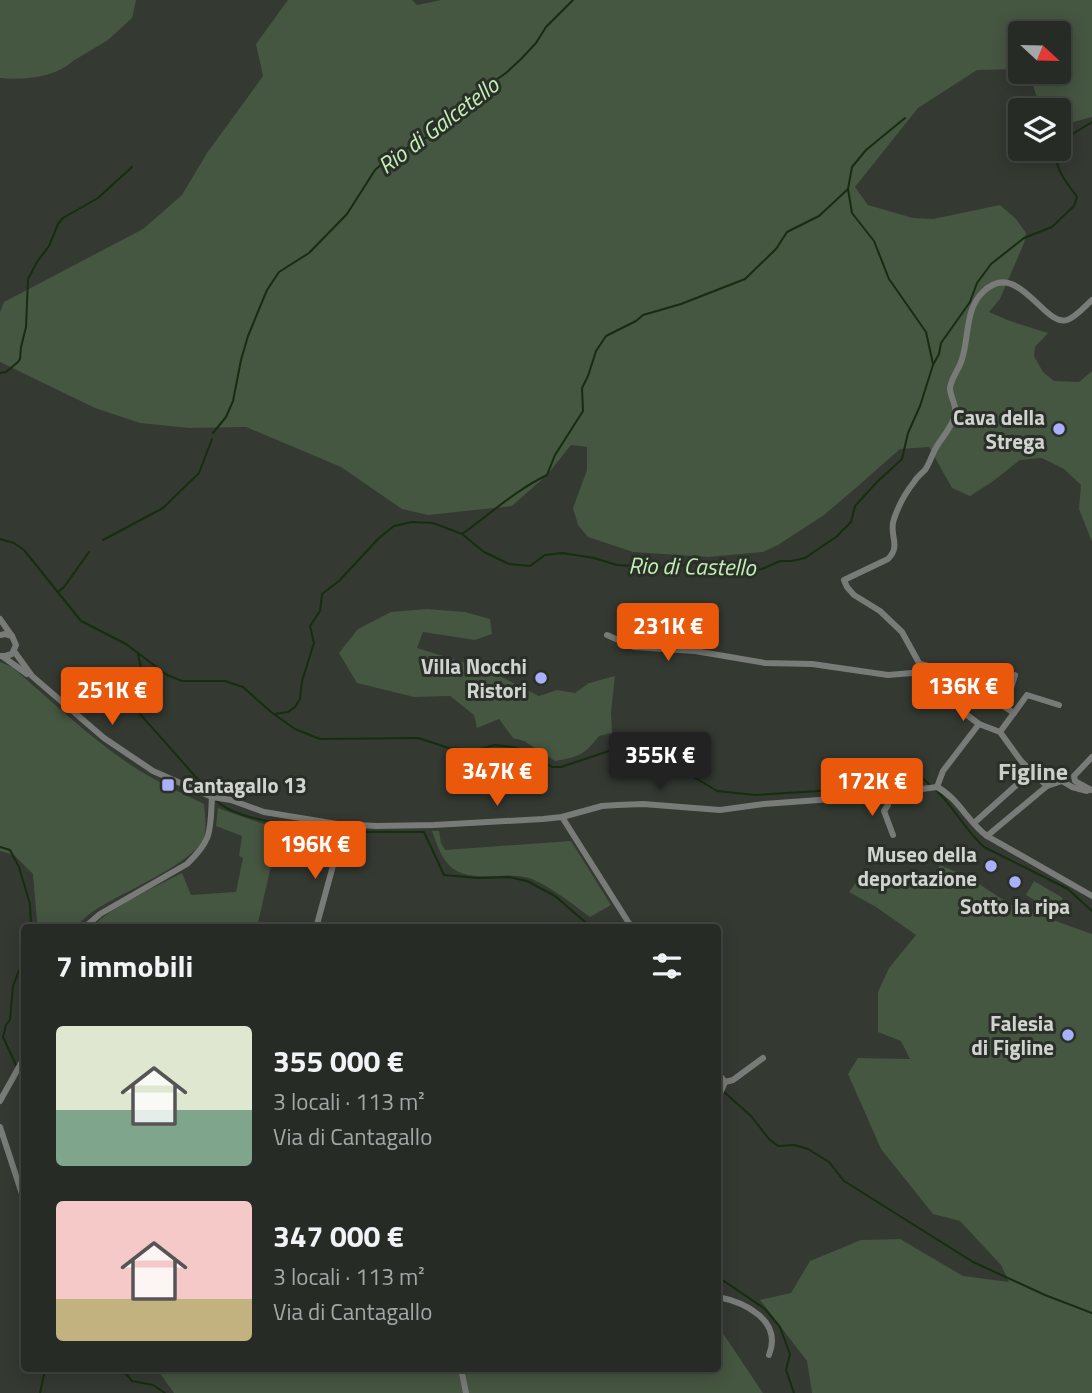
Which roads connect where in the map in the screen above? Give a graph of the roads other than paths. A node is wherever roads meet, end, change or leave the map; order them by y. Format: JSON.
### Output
{"nodes":[{"id":1,"x":1092,"y":300,"type":"edge"},
{"id":2,"x":1,"y":620,"type":"edge"},
{"id":3,"x":0,"y":633,"type":"edge"},
{"id":4,"x":607,"y":635,"type":"dead end"},
{"id":5,"x":12,"y":636,"type":"junction"},
{"id":6,"x":15,"y":651,"type":"junction"},
{"id":7,"x":0,"y":655,"type":"edge"},
{"id":8,"x":920,"y":664,"type":"junction"},
{"id":9,"x":924,"y":672,"type":"junction"},
{"id":10,"x":32,"y":676,"type":"junction"},
{"id":11,"x":1015,"y":676,"type":"dead end"},
{"id":12,"x":998,"y":687,"type":"junction"},
{"id":13,"x":1010,"y":691,"type":"junction"},
{"id":14,"x":1019,"y":704,"type":"junction"},
{"id":15,"x":1059,"y":705,"type":"dead end"},
{"id":16,"x":1014,"y":713,"type":"junction"},
{"id":17,"x":979,"y":723,"type":"junction"},
{"id":18,"x":1000,"y":732,"type":"junction"},
{"id":19,"x":1092,"y":757,"type":"edge"},
{"id":20,"x":1031,"y":772,"type":"junction"},
{"id":21,"x":1047,"y":786,"type":"junction"},
{"id":22,"x":933,"y":787,"type":"junction"},
{"id":23,"x":1091,"y":790,"type":"edge"},
{"id":24,"x":886,"y":793,"type":"junction"},
{"id":25,"x":216,"y":798,"type":"junction"},
{"id":26,"x":562,"y":817,"type":"junction"},
{"id":27,"x":974,"y":823,"type":"junction"},
{"id":28,"x":337,"y":824,"type":"junction"},
{"id":29,"x":893,"y":835,"type":"dead end"},
{"id":30,"x":988,"y":836,"type":"junction"},
{"id":31,"x":1092,"y":896,"type":"edge"},
{"id":32,"x":89,"y":924,"type":"edge"},
{"id":33,"x":317,"y":924,"type":"edge"},
{"id":34,"x":629,"y":924,"type":"edge"},
{"id":35,"x":764,"y":1058,"type":"dead end"},
{"id":36,"x":21,"y":1064,"type":"edge"},
{"id":37,"x":721,"y":1078,"type":"edge"},
{"id":38,"x":724,"y":1082,"type":"junction"},
{"id":39,"x":721,"y":1090,"type":"edge"},
{"id":40,"x":0,"y":1101,"type":"edge"},
{"id":41,"x":0,"y":1127,"type":"edge"},
{"id":42,"x":21,"y":1191,"type":"edge"},
{"id":43,"x":721,"y":1298,"type":"edge"},
{"id":44,"x":769,"y":1355,"type":"dead end"},
{"id":45,"x":462,"y":1372,"type":"edge"},
{"id":46,"x":466,"y":1393,"type":"edge"}],
"edges":[{"from":1,"to":8,"type":"street"},
{"from":2,"to":3,"type":"street"},
{"from":2,"to":5,"type":"street"},
{"from":3,"to":5,"type":"street"},
{"from":4,"to":9,"type":"street"},
{"from":5,"to":6,"type":"street"},
{"from":6,"to":7,"type":"street"},
{"from":6,"to":10,"type":"street"},
{"from":7,"to":10,"type":"street"},
{"from":8,"to":9,"type":"street"},
{"from":8,"to":12,"type":"street"},
{"from":9,"to":17,"type":"street"},
{"from":10,"to":25,"type":"street"},
{"from":11,"to":13,"type":"street"},
{"from":12,"to":13,"type":"street"},
{"from":12,"to":16,"type":"street"},
{"from":13,"to":14,"type":"street"},
{"from":14,"to":15,"type":"street"},
{"from":14,"to":16,"type":"street"},
{"from":16,"to":18,"type":"street"},
{"from":17,"to":18,"type":"street"},
{"from":17,"to":22,"type":"street"},
{"from":18,"to":20,"type":"street"},
{"from":19,"to":23,"type":"street"},
{"from":20,"to":21,"type":"street"},
{"from":20,"to":27,"type":"street"},
{"from":21,"to":23,"type":"street"},
{"from":21,"to":30,"type":"street"},
{"from":22,"to":24,"type":"street"},
{"from":22,"to":27,"type":"street"},
{"from":24,"to":26,"type":"street"},
{"from":24,"to":29,"type":"street"},
{"from":25,"to":28,"type":"street"},
{"from":25,"to":32,"type":"street"},
{"from":26,"to":28,"type":"street"},
{"from":26,"to":34,"type":"street"},
{"from":27,"to":30,"type":"street"},
{"from":28,"to":33,"type":"street"},
{"from":30,"to":31,"type":"street"},
{"from":35,"to":38,"type":"street"},
{"from":36,"to":40,"type":"street"},
{"from":37,"to":38,"type":"street"},
{"from":38,"to":39,"type":"street"},
{"from":41,"to":42,"type":"street"},
{"from":43,"to":44,"type":"street"},
{"from":45,"to":46,"type":"street"}]}
